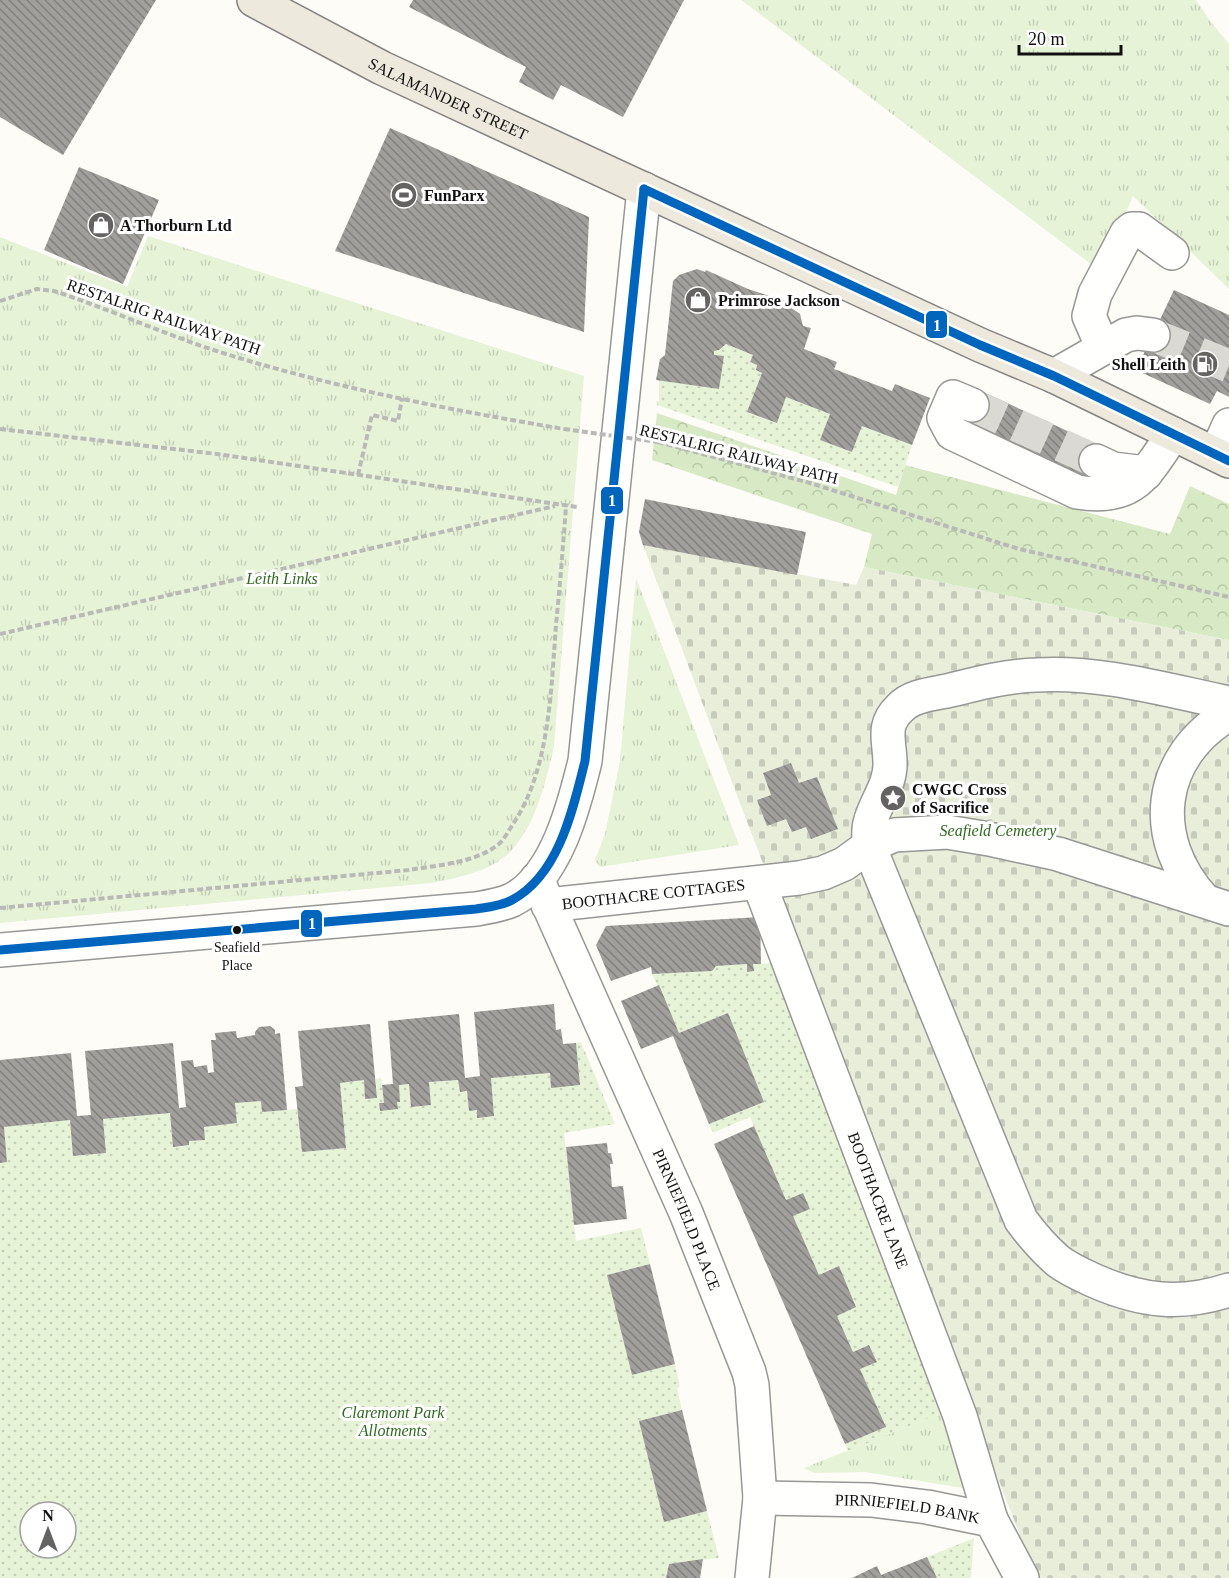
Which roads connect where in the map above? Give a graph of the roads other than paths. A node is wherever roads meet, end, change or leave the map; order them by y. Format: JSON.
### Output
{"nodes":[{"id":1,"x":254,"y":0,"type":"edge"},
{"id":2,"x":644,"y":189,"type":"junction"},
{"id":3,"x":1172,"y":253,"type":"dead end"},
{"id":4,"x":1153,"y":335,"type":"tunnel mouth"},
{"id":5,"x":1103,"y":348,"type":"junction"},
{"id":6,"x":1054,"y":376,"type":"junction"},
{"id":7,"x":972,"y":405,"type":"tunnel mouth"},
{"id":8,"x":1173,"y":434,"type":"junction"},
{"id":9,"x":1225,"y":447,"type":"edge"},
{"id":10,"x":1096,"y":461,"type":"tunnel mouth"},
{"id":11,"x":1146,"y":472,"type":"junction"},
{"id":12,"x":1229,"y":703,"type":"edge"},
{"id":13,"x":1229,"y":714,"type":"edge"},
{"id":14,"x":869,"y":846,"type":"junction"},
{"id":15,"x":759,"y":883,"type":"junction"},
{"id":16,"x":542,"y":892,"type":"junction"},
{"id":17,"x":1222,"y":909,"type":"edge"},
{"id":18,"x":0,"y":950,"type":"edge"},
{"id":19,"x":1229,"y":1290,"type":"edge"},
{"id":20,"x":760,"y":1498,"type":"junction"},
{"id":21,"x":991,"y":1520,"type":"junction"},
{"id":22,"x":753,"y":1578,"type":"edge"},
{"id":23,"x":1022,"y":1578,"type":"edge"}],
"edges":[{"from":1,"to":2,"type":"main road","name":"SALAMANDER STREET"},
{"from":2,"to":6,"type":"main road","name":"SALAMANDER STREET"},
{"from":2,"to":16,"type":"street"},
{"from":3,"to":5,"type":"street"},
{"from":4,"to":5,"type":"street"},
{"from":5,"to":6,"type":"street"},
{"from":6,"to":8,"type":"main road","name":"SALAMANDER STREET"},
{"from":7,"to":11,"type":"street"},
{"from":8,"to":9,"type":"main road","name":"SALAMANDER STREET"},
{"from":8,"to":11,"type":"street"},
{"from":10,"to":11,"type":"street"},
{"from":12,"to":14,"type":"street"},
{"from":13,"to":17,"type":"street"},
{"from":14,"to":15,"type":"street","name":"BOOTHACRE COTTAGES"},
{"from":14,"to":17,"type":"street","name":"BOOTHACRE COTTAGES"},
{"from":14,"to":19,"type":"street"},
{"from":15,"to":16,"type":"street","name":"BOOTHACRE COTTAGES"},
{"from":15,"to":21,"type":"street","name":"BOOTHACRE LANE"},
{"from":16,"to":18,"type":"street"},
{"from":16,"to":20,"type":"street","name":"PIRNIEFIELD PLACE"},
{"from":20,"to":21,"type":"street","name":"PIRNIEFIELD BANK"},
{"from":20,"to":22,"type":"street","name":"PIRNIEFIELD PLACE"},
{"from":21,"to":23,"type":"street","name":"PIRNIEFIELD BANK"}]}
